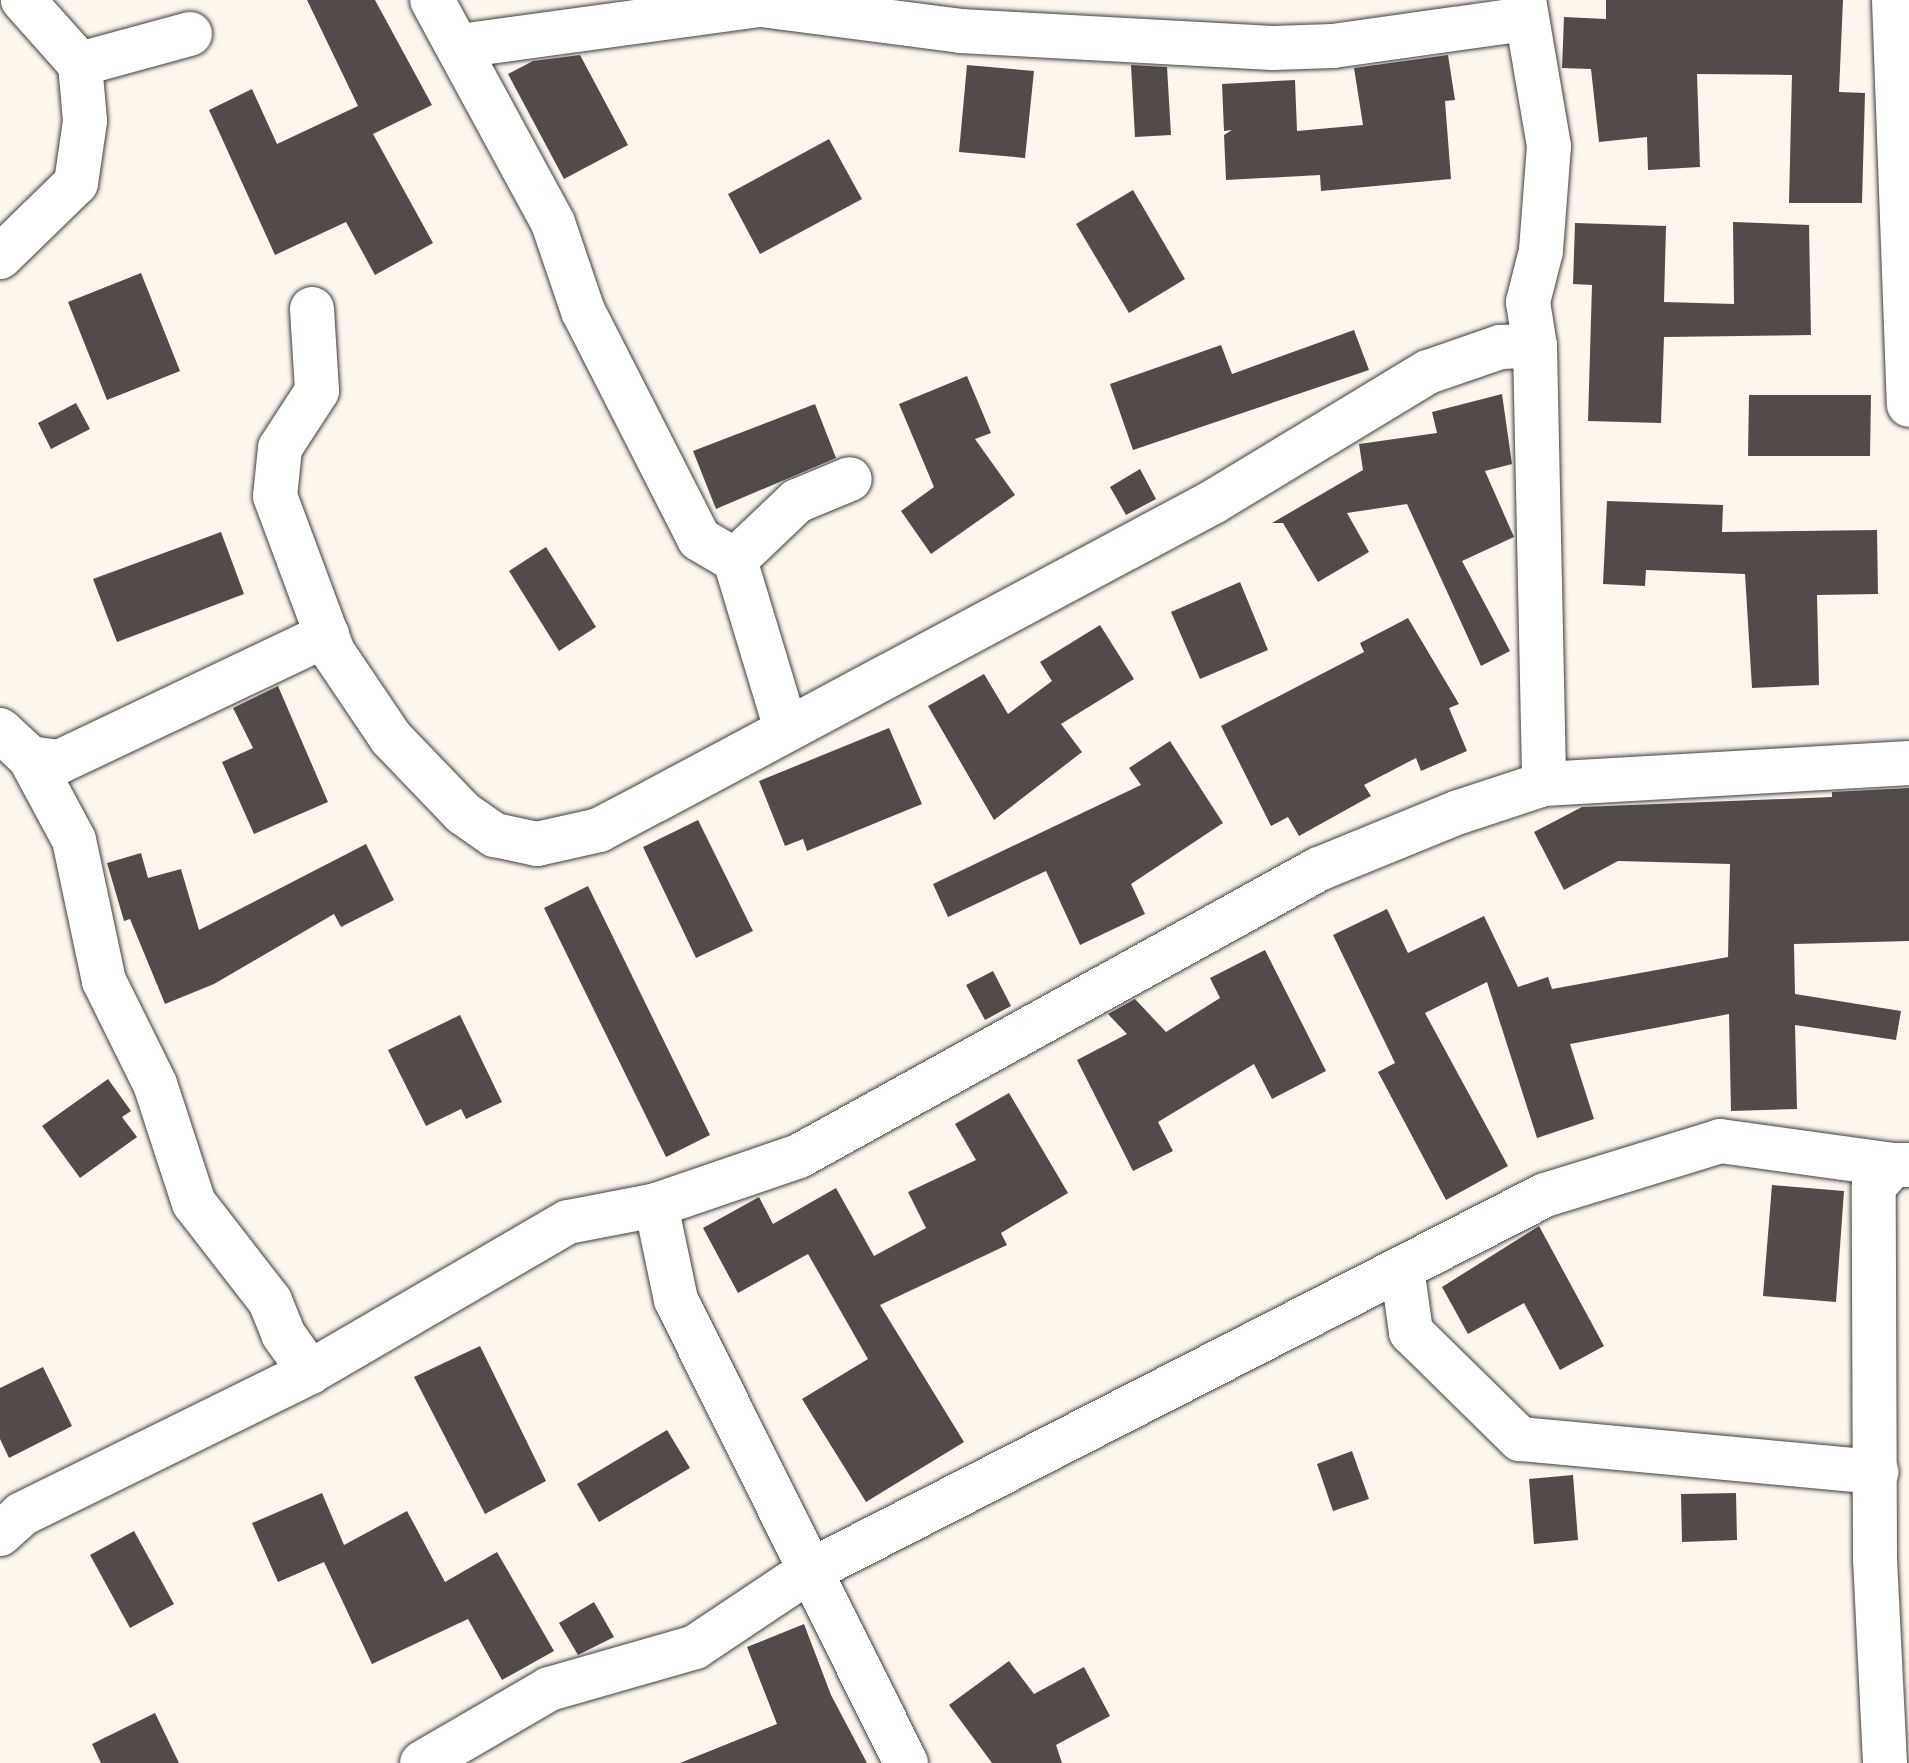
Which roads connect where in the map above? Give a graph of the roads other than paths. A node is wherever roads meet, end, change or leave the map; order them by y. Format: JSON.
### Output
{"nodes":[{"id":1,"x":23,"y":0,"type":"edge"},
{"id":2,"x":432,"y":0,"type":"edge"},
{"id":3,"x":1894,"y":0,"type":"edge"},
{"id":4,"x":1524,"y":10,"type":"edge"},
{"id":5,"x":190,"y":34,"type":"dead end"},
{"id":6,"x":460,"y":46,"type":"junction"},
{"id":7,"x":80,"y":64,"type":"junction"},
{"id":8,"x":0,"y":257,"type":"edge"},
{"id":9,"x":312,"y":309,"type":"dead end"},
{"id":10,"x":1535,"y":346,"type":"junction"},
{"id":11,"x":1909,"y":405,"type":"edge"},
{"id":12,"x":850,"y":479,"type":"dead end"},
{"id":13,"x":735,"y":560,"type":"junction"},
{"id":14,"x":327,"y":635,"type":"junction"},
{"id":15,"x":785,"y":726,"type":"junction"},
{"id":16,"x":15,"y":744,"type":"edge"},
{"id":17,"x":1909,"y":763,"type":"edge"},
{"id":18,"x":1544,"y":784,"type":"junction"},
{"id":19,"x":1901,"y":1165,"type":"edge"},
{"id":20,"x":656,"y":1205,"type":"junction"},
{"id":21,"x":1402,"y":1268,"type":"junction"},
{"id":22,"x":310,"y":1372,"type":"junction"},
{"id":23,"x":1876,"y":1472,"type":"junction"},
{"id":24,"x":0,"y":1534,"type":"edge"},
{"id":25,"x":806,"y":1573,"type":"junction"},
{"id":26,"x":422,"y":1763,"type":"edge"},
{"id":27,"x":906,"y":1763,"type":"edge"},
{"id":28,"x":1885,"y":1763,"type":"edge"}],
"edges":[{"from":1,"to":7,"type":"street"},
{"from":2,"to":6,"type":"street"},
{"from":3,"to":11,"type":"street"},
{"from":4,"to":6,"type":"street"},
{"from":4,"to":10,"type":"street"},
{"from":5,"to":7,"type":"street"},
{"from":6,"to":13,"type":"street"},
{"from":7,"to":8,"type":"street"},
{"from":9,"to":14,"type":"street"},
{"from":10,"to":15,"type":"street"},
{"from":10,"to":18,"type":"street"},
{"from":12,"to":13,"type":"street"},
{"from":13,"to":15,"type":"street"},
{"from":14,"to":15,"type":"street"},
{"from":14,"to":16,"type":"street"},
{"from":16,"to":22,"type":"street"},
{"from":17,"to":18,"type":"street"},
{"from":18,"to":20,"type":"street"},
{"from":19,"to":21,"type":"street"},
{"from":19,"to":23,"type":"street"},
{"from":20,"to":22,"type":"street"},
{"from":20,"to":25,"type":"street"},
{"from":21,"to":23,"type":"street"},
{"from":21,"to":25,"type":"street"},
{"from":22,"to":24,"type":"street"},
{"from":23,"to":28,"type":"street"},
{"from":25,"to":26,"type":"street"},
{"from":25,"to":27,"type":"street"}]}
